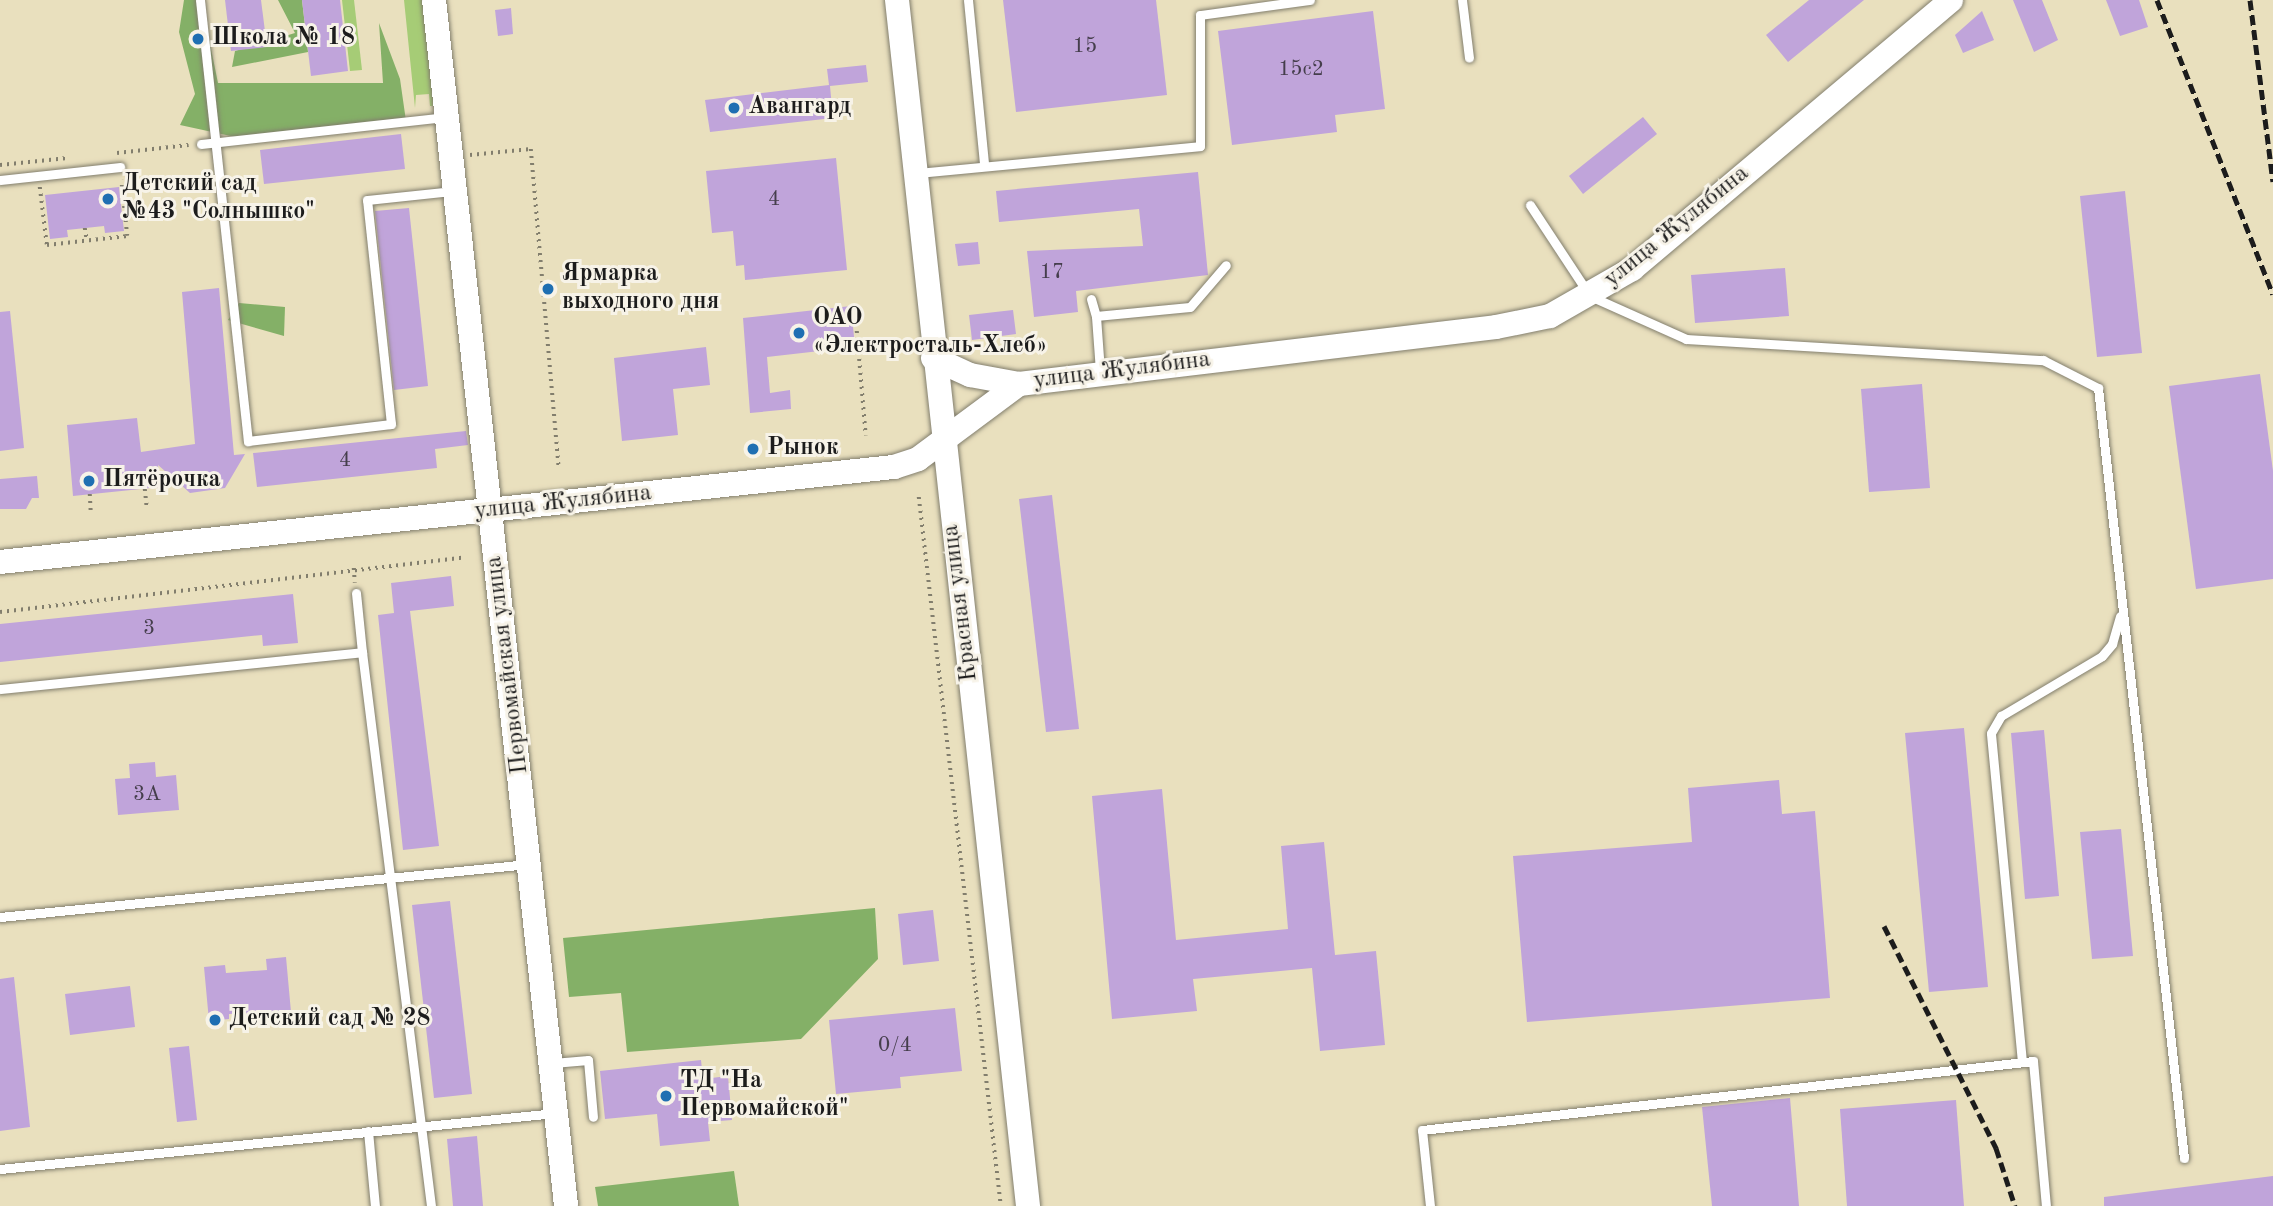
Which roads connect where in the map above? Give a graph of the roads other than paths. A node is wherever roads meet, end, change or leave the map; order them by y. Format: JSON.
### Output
{"nodes":[{"id":1,"x":201,"y":0,"type":"edge"},
{"id":2,"x":434,"y":0,"type":"edge"},
{"id":3,"x":897,"y":0,"type":"edge"},
{"id":4,"x":968,"y":0,"type":"edge"},
{"id":5,"x":1310,"y":0,"type":"edge"},
{"id":6,"x":1462,"y":0,"type":"edge"},
{"id":7,"x":1951,"y":0,"type":"edge"},
{"id":8,"x":1469,"y":58,"type":"dead end"},
{"id":9,"x":447,"y":117,"type":"junction"},
{"id":10,"x":218,"y":142,"type":"junction"},
{"id":11,"x":201,"y":144,"type":"dead end"},
{"id":12,"x":984,"y":164,"type":"junction"},
{"id":13,"x":120,"y":167,"type":"road end"},
{"id":14,"x":915,"y":173,"type":"junction"},
{"id":15,"x":0,"y":180,"type":"edge"},
{"id":16,"x":458,"y":191,"type":"junction"},
{"id":17,"x":1530,"y":205,"type":"dead end"},
{"id":18,"x":1226,"y":265,"type":"dead end"},
{"id":19,"x":1590,"y":296,"type":"junction"},
{"id":20,"x":1091,"y":299,"type":"dead end"},
{"id":21,"x":1096,"y":316,"type":"junction"},
{"id":22,"x":933,"y":358,"type":"junction"},
{"id":23,"x":1100,"y":373,"type":"junction"},
{"id":24,"x":1019,"y":384,"type":"junction"},
{"id":25,"x":942,"y":441,"type":"junction"},
{"id":26,"x":492,"y":511,"type":"junction"},
{"id":27,"x":0,"y":562,"type":"edge"},
{"id":28,"x":356,"y":593,"type":"dead end"},
{"id":29,"x":2122,"y":611,"type":"junction"},
{"id":30,"x":362,"y":652,"type":"junction"},
{"id":31,"x":0,"y":689,"type":"edge"},
{"id":32,"x":531,"y":864,"type":"junction"},
{"id":33,"x":392,"y":876,"type":"junction"},
{"id":34,"x":0,"y":917,"type":"edge"},
{"id":35,"x":2022,"y":1062,"type":"junction"},
{"id":36,"x":551,"y":1063,"type":"junction"},
{"id":37,"x":556,"y":1112,"type":"junction"},
{"id":38,"x":593,"y":1117,"type":"dead end"},
{"id":39,"x":421,"y":1126,"type":"junction"},
{"id":40,"x":368,"y":1131,"type":"junction"},
{"id":41,"x":2184,"y":1158,"type":"dead end"},
{"id":42,"x":0,"y":1169,"type":"edge"},
{"id":43,"x":375,"y":1206,"type":"edge"},
{"id":44,"x":430,"y":1206,"type":"edge"},
{"id":45,"x":566,"y":1206,"type":"edge"},
{"id":46,"x":1028,"y":1206,"type":"edge"},
{"id":47,"x":1430,"y":1206,"type":"edge"},
{"id":48,"x":2046,"y":1206,"type":"edge"}],
"edges":[{"from":1,"to":10,"type":"lane"},
{"from":2,"to":9,"type":"main road","name":"Первомайская улица"},
{"from":3,"to":14,"type":"main road","name":"Красная улица"},
{"from":4,"to":12,"type":"lane"},
{"from":5,"to":12,"type":"lane"},
{"from":6,"to":8,"type":"lane"},
{"from":7,"to":19,"type":"main road","name":"улица Жулябина"},
{"from":9,"to":10,"type":"lane"},
{"from":9,"to":16,"type":"main road","name":"Первомайская улица"},
{"from":10,"to":11,"type":"lane"},
{"from":10,"to":16,"type":"lane"},
{"from":12,"to":14,"type":"lane"},
{"from":13,"to":15,"type":"lane"},
{"from":14,"to":22,"type":"main road","name":"Красная улица"},
{"from":16,"to":26,"type":"main road","name":"Первомайская улица"},
{"from":17,"to":19,"type":"lane"},
{"from":18,"to":21,"type":"lane"},
{"from":19,"to":23,"type":"main road","name":"улица Жулябина"},
{"from":19,"to":29,"type":"lane"},
{"from":20,"to":21,"type":"lane"},
{"from":21,"to":23,"type":"lane"},
{"from":22,"to":24,"type":"main road"},
{"from":22,"to":25,"type":"main road","name":"Красная улица"},
{"from":23,"to":24,"type":"main road","name":"улица Жулябина"},
{"from":24,"to":25,"type":"main road","name":"улица Жулябина"},
{"from":25,"to":26,"type":"main road","name":"улица Жулябина"},
{"from":25,"to":46,"type":"main road","name":"Красная улица"},
{"from":26,"to":27,"type":"main road","name":"улица Жулябина"},
{"from":26,"to":32,"type":"main road","name":"Первомайская улица"},
{"from":28,"to":30,"type":"lane"},
{"from":29,"to":35,"type":"lane"},
{"from":29,"to":41,"type":"lane"},
{"from":30,"to":31,"type":"lane"},
{"from":30,"to":33,"type":"lane"},
{"from":32,"to":33,"type":"lane"},
{"from":32,"to":36,"type":"main road","name":"Первомайская улица"},
{"from":33,"to":34,"type":"lane"},
{"from":33,"to":39,"type":"lane"},
{"from":35,"to":47,"type":"lane"},
{"from":35,"to":48,"type":"lane"},
{"from":36,"to":37,"type":"main road","name":"Первомайская улица"},
{"from":36,"to":38,"type":"lane"},
{"from":37,"to":39,"type":"lane"},
{"from":37,"to":45,"type":"main road","name":"Первомайская улица"},
{"from":39,"to":40,"type":"lane"},
{"from":39,"to":44,"type":"lane"},
{"from":40,"to":42,"type":"lane"},
{"from":40,"to":43,"type":"lane"}]}
